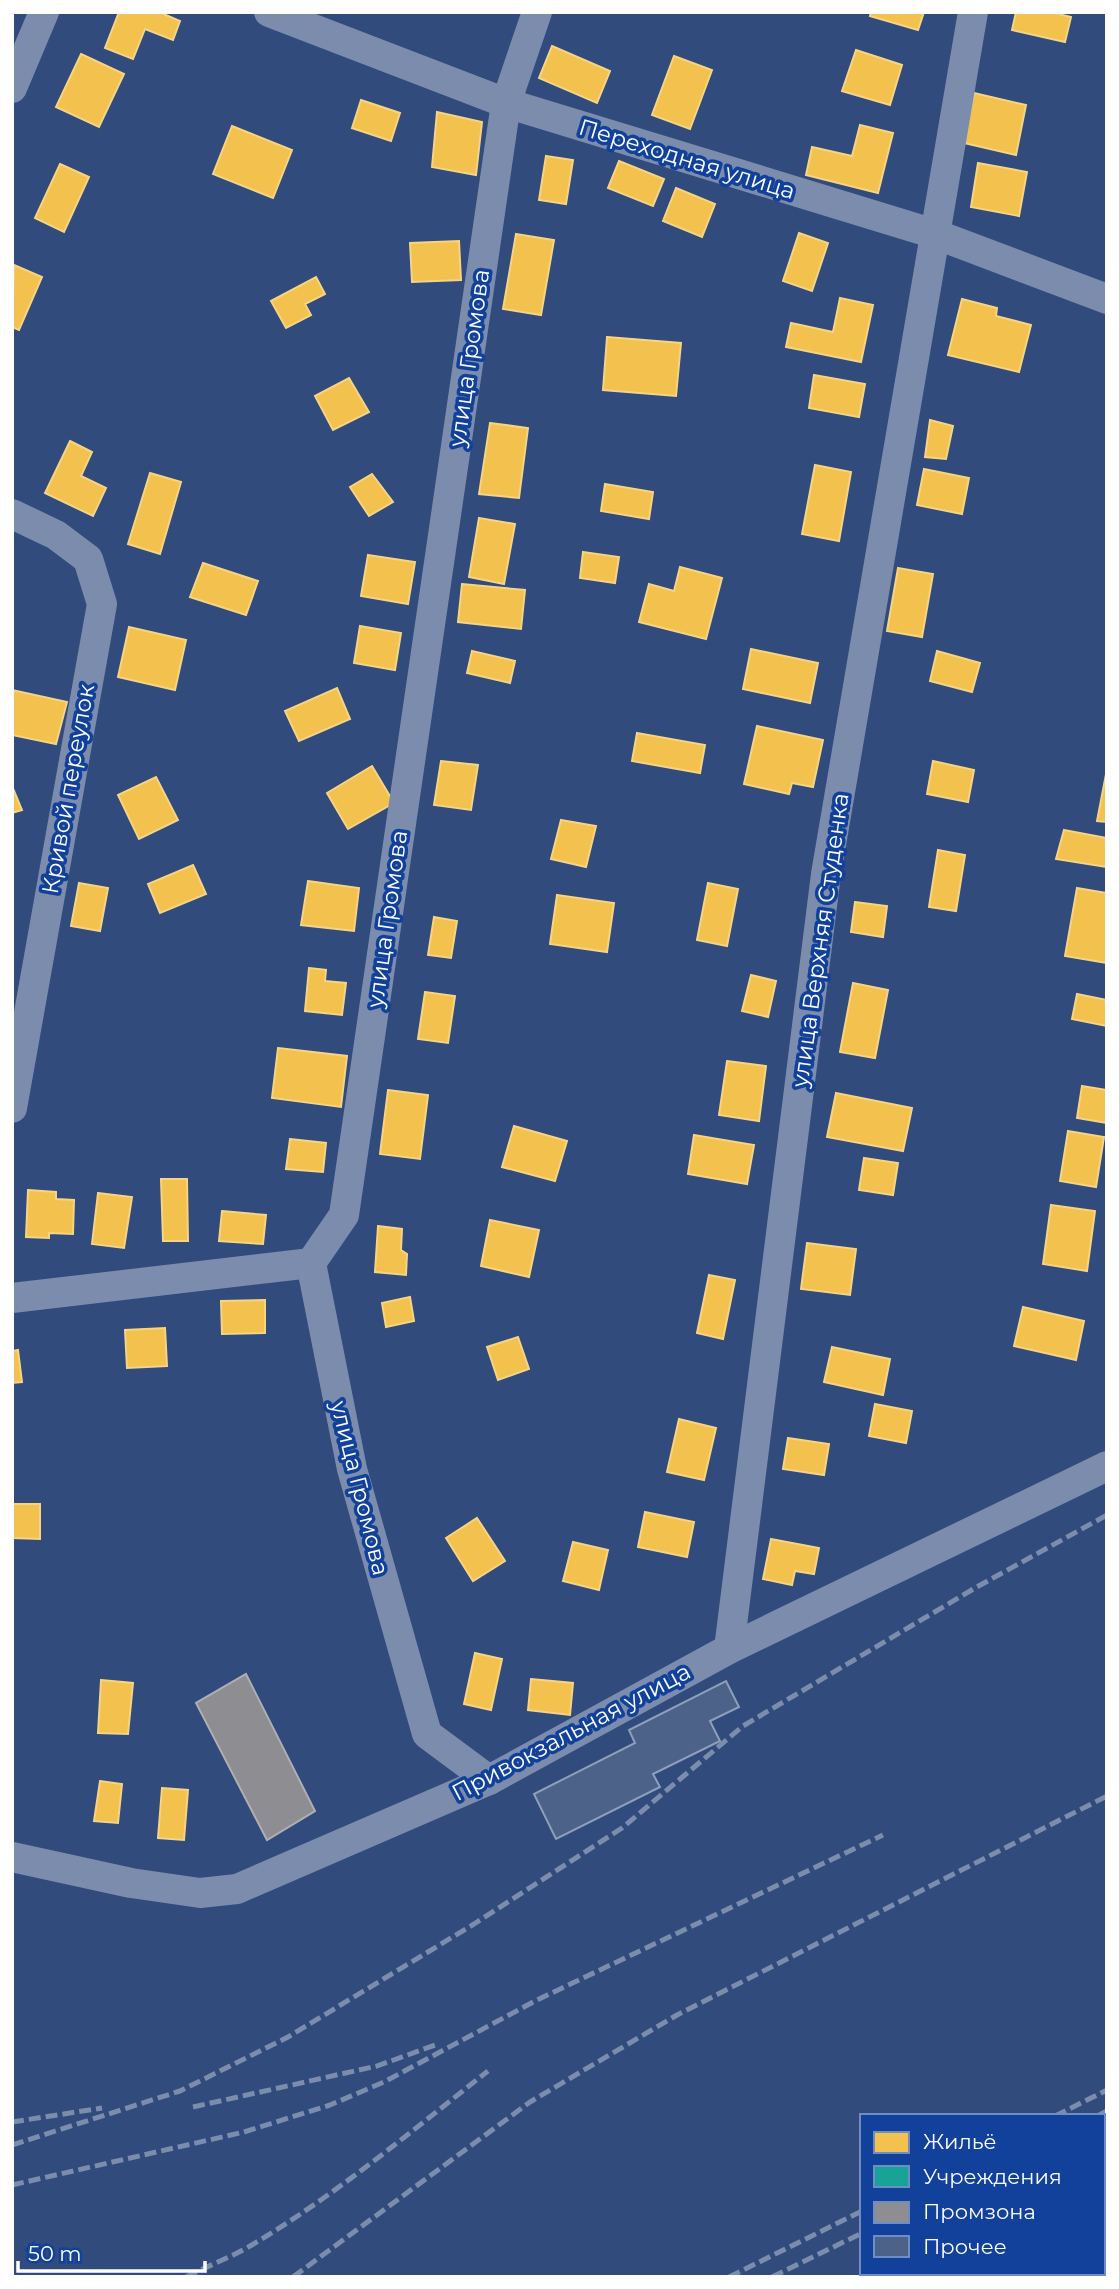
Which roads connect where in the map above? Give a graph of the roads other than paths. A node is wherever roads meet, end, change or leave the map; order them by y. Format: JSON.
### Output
{"nodes":[{"id":1,"x":44,"y":12,"type":"edge"},
{"id":2,"x":269,"y":12,"type":"edge"},
{"id":3,"x":537,"y":12,"type":"edge"},
{"id":4,"x":973,"y":12,"type":"edge"},
{"id":5,"x":12,"y":88,"type":"edge"},
{"id":6,"x":506,"y":103,"type":"junction"},
{"id":7,"x":935,"y":234,"type":"junction"},
{"id":8,"x":1107,"y":299,"type":"edge"},
{"id":9,"x":12,"y":514,"type":"edge"},
{"id":10,"x":12,"y":1108,"type":"edge"},
{"id":11,"x":311,"y":1263,"type":"junction"},
{"id":12,"x":12,"y":1298,"type":"edge"},
{"id":13,"x":1107,"y":1466,"type":"edge"},
{"id":14,"x":729,"y":1649,"type":"junction"},
{"id":15,"x":489,"y":1780,"type":"junction"},
{"id":16,"x":12,"y":1857,"type":"edge"}],
"edges":[{"from":1,"to":5,"type":"street"},
{"from":2,"to":6,"type":"street","name":"Переходная улица"},
{"from":3,"to":6,"type":"street","name":"улица Громова"},
{"from":4,"to":7,"type":"street","name":"улица Верхняя Cтуденка"},
{"from":6,"to":7,"type":"street","name":"Переходная улица"},
{"from":6,"to":11,"type":"street","name":"улица Громова"},
{"from":7,"to":8,"type":"street","name":"Переходная улица"},
{"from":7,"to":14,"type":"street","name":"улица Верхняя Cтуденка"},
{"from":9,"to":10,"type":"street","name":"Кривой переулок"},
{"from":11,"to":12,"type":"street"},
{"from":11,"to":15,"type":"street","name":"улица Громова"},
{"from":13,"to":14,"type":"street","name":"Привокзальная улица"},
{"from":14,"to":15,"type":"street","name":"Привокзальная улица"},
{"from":15,"to":16,"type":"street","name":"Привокзальная улица"}]}
